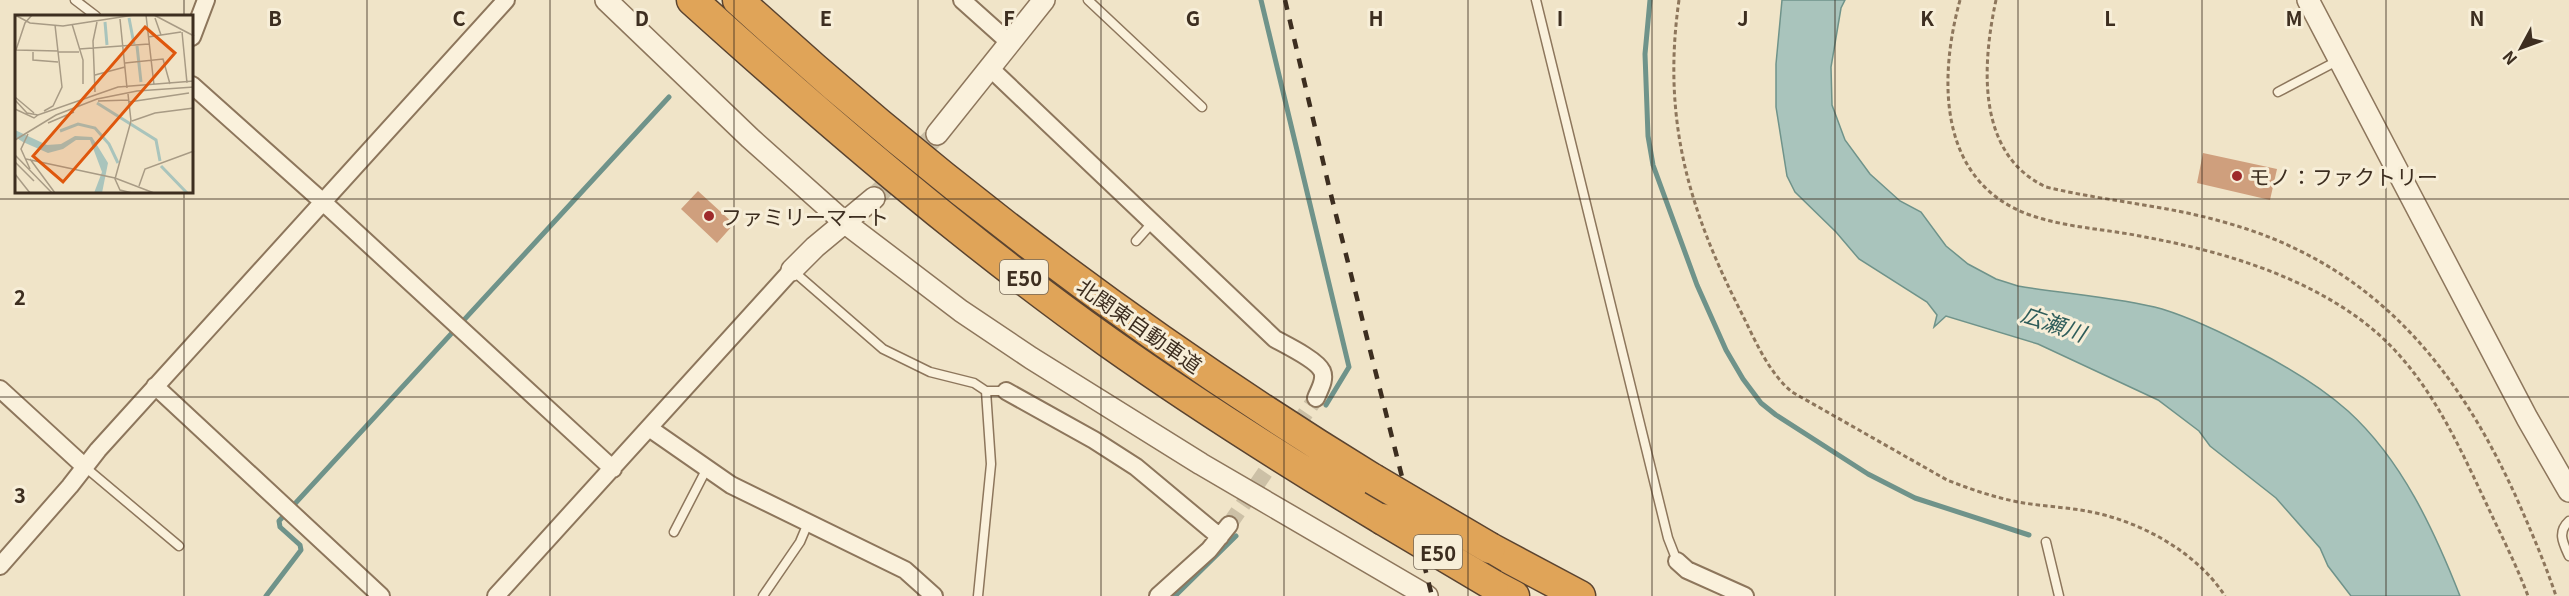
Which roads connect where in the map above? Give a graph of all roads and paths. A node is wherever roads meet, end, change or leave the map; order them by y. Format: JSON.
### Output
{"nodes":[{"id":1,"x":75,"y":0,"type":"edge"},
{"id":2,"x":206,"y":0,"type":"edge"},
{"id":3,"x":506,"y":0,"type":"edge"},
{"id":4,"x":606,"y":0,"type":"edge"},
{"id":5,"x":692,"y":0,"type":"edge"},
{"id":6,"x":738,"y":0,"type":"edge"},
{"id":7,"x":962,"y":0,"type":"edge"},
{"id":8,"x":1044,"y":0,"type":"edge"},
{"id":9,"x":1088,"y":0,"type":"edge"},
{"id":10,"x":1536,"y":0,"type":"edge"},
{"id":11,"x":1679,"y":0,"type":"edge"},
{"id":12,"x":1960,"y":0,"type":"edge"},
{"id":13,"x":1996,"y":0,"type":"edge"},
{"id":14,"x":2308,"y":0,"type":"edge"},
{"id":15,"x":95,"y":15,"type":"edge"},
{"id":16,"x":194,"y":32,"type":"edge"},
{"id":17,"x":1010,"y":43,"type":"junction"},
{"id":18,"x":2340,"y":59,"type":"junction"},
{"id":19,"x":990,"y":68,"type":"junction"},
{"id":20,"x":194,"y":87,"type":"edge"},
{"id":21,"x":2278,"y":92,"type":"dead end"},
{"id":22,"x":1202,"y":107,"type":"dead end"},
{"id":23,"x":937,"y":134,"type":"tunnel mouth"},
{"id":24,"x":874,"y":198,"type":"tunnel mouth"},
{"id":25,"x":323,"y":202,"type":"junction"},
{"id":26,"x":844,"y":222,"type":"junction"},
{"id":27,"x":1152,"y":223,"type":"junction"},
{"id":28,"x":1136,"y":241,"type":"dead end"},
{"id":29,"x":792,"y":270,"type":"junction"},
{"id":30,"x":155,"y":386,"type":"junction"},
{"id":31,"x":0,"y":389,"type":"edge"},
{"id":32,"x":986,"y":391,"type":"junction"},
{"id":33,"x":1006,"y":391,"type":"joint"},
{"id":34,"x":1316,"y":398,"type":"tunnel mouth"},
{"id":35,"x":649,"y":428,"type":"junction"},
{"id":36,"x":85,"y":467,"type":"junction"},
{"id":37,"x":613,"y":469,"type":"junction"},
{"id":38,"x":706,"y":470,"type":"junction"},
{"id":39,"x":2569,"y":491,"type":"edge"},
{"id":40,"x":2569,"y":521,"type":"edge"},
{"id":41,"x":808,"y":523,"type":"junction"},
{"id":42,"x":674,"y":532,"type":"dead end"},
{"id":43,"x":2046,"y":542,"type":"dead end"},
{"id":44,"x":179,"y":546,"type":"dead end"},
{"id":45,"x":2569,"y":556,"type":"edge"},
{"id":46,"x":1677,"y":561,"type":"joint"},
{"id":47,"x":0,"y":566,"type":"edge"},
{"id":48,"x":1504,"y":590,"type":"edge"},
{"id":49,"x":381,"y":596,"type":"edge"},
{"id":50,"x":495,"y":596,"type":"edge"},
{"id":51,"x":763,"y":596,"type":"edge"},
{"id":52,"x":934,"y":596,"type":"edge"},
{"id":53,"x":978,"y":596,"type":"edge"},
{"id":54,"x":1158,"y":596,"type":"edge"},
{"id":55,"x":1427,"y":596,"type":"edge"},
{"id":56,"x":1580,"y":596,"type":"edge"},
{"id":57,"x":1745,"y":596,"type":"edge"},
{"id":58,"x":2059,"y":596,"type":"edge"},
{"id":59,"x":2225,"y":596,"type":"edge"},
{"id":60,"x":2528,"y":596,"type":"edge"},
{"id":61,"x":2556,"y":596,"type":"edge"}],
"edges":[{"from":1,"to":15,"type":"lane"},
{"from":2,"to":16,"type":"street"},
{"from":3,"to":25,"type":"street"},
{"from":4,"to":26,"type":"street"},
{"from":5,"to":48,"type":"highway","name":"北関東自動車道","number":"E50","bridge":true},
{"from":6,"to":56,"type":"highway","name":"北関東自動車道","number":"E50","bridge":true},
{"from":7,"to":17,"type":"street"},
{"from":8,"to":17,"type":"street"},
{"from":9,"to":22,"type":"lane"},
{"from":10,"to":46,"type":"lane"},
{"from":11,"to":59,"type":"path"},
{"from":12,"to":60,"type":"path"},
{"from":13,"to":61,"type":"path"},
{"from":14,"to":18,"type":"street"},
{"from":17,"to":19,"type":"street"},
{"from":18,"to":21,"type":"lane"},
{"from":18,"to":39,"type":"street"},
{"from":19,"to":23,"type":"street"},
{"from":19,"to":27,"type":"street"},
{"from":20,"to":25,"type":"street"},
{"from":24,"to":26,"type":"street"},
{"from":25,"to":30,"type":"street"},
{"from":25,"to":37,"type":"street"},
{"from":26,"to":29,"type":"street"},
{"from":26,"to":55,"type":"street"},
{"from":27,"to":28,"type":"lane"},
{"from":27,"to":34,"type":"street"},
{"from":29,"to":32,"type":"lane"},
{"from":29,"to":35,"type":"street"},
{"from":30,"to":36,"type":"street"},
{"from":30,"to":49,"type":"street"},
{"from":31,"to":36,"type":"street"},
{"from":32,"to":33,"type":"lane"},
{"from":32,"to":53,"type":"lane"},
{"from":33,"to":54,"type":"street"},
{"from":35,"to":37,"type":"street"},
{"from":35,"to":38,"type":"street"},
{"from":36,"to":44,"type":"lane"},
{"from":36,"to":47,"type":"street"},
{"from":37,"to":50,"type":"street"},
{"from":38,"to":41,"type":"street"},
{"from":38,"to":42,"type":"lane"},
{"from":40,"to":45,"type":"lane"},
{"from":41,"to":51,"type":"lane"},
{"from":41,"to":52,"type":"street"},
{"from":43,"to":58,"type":"lane"},
{"from":46,"to":57,"type":"street"}]}
